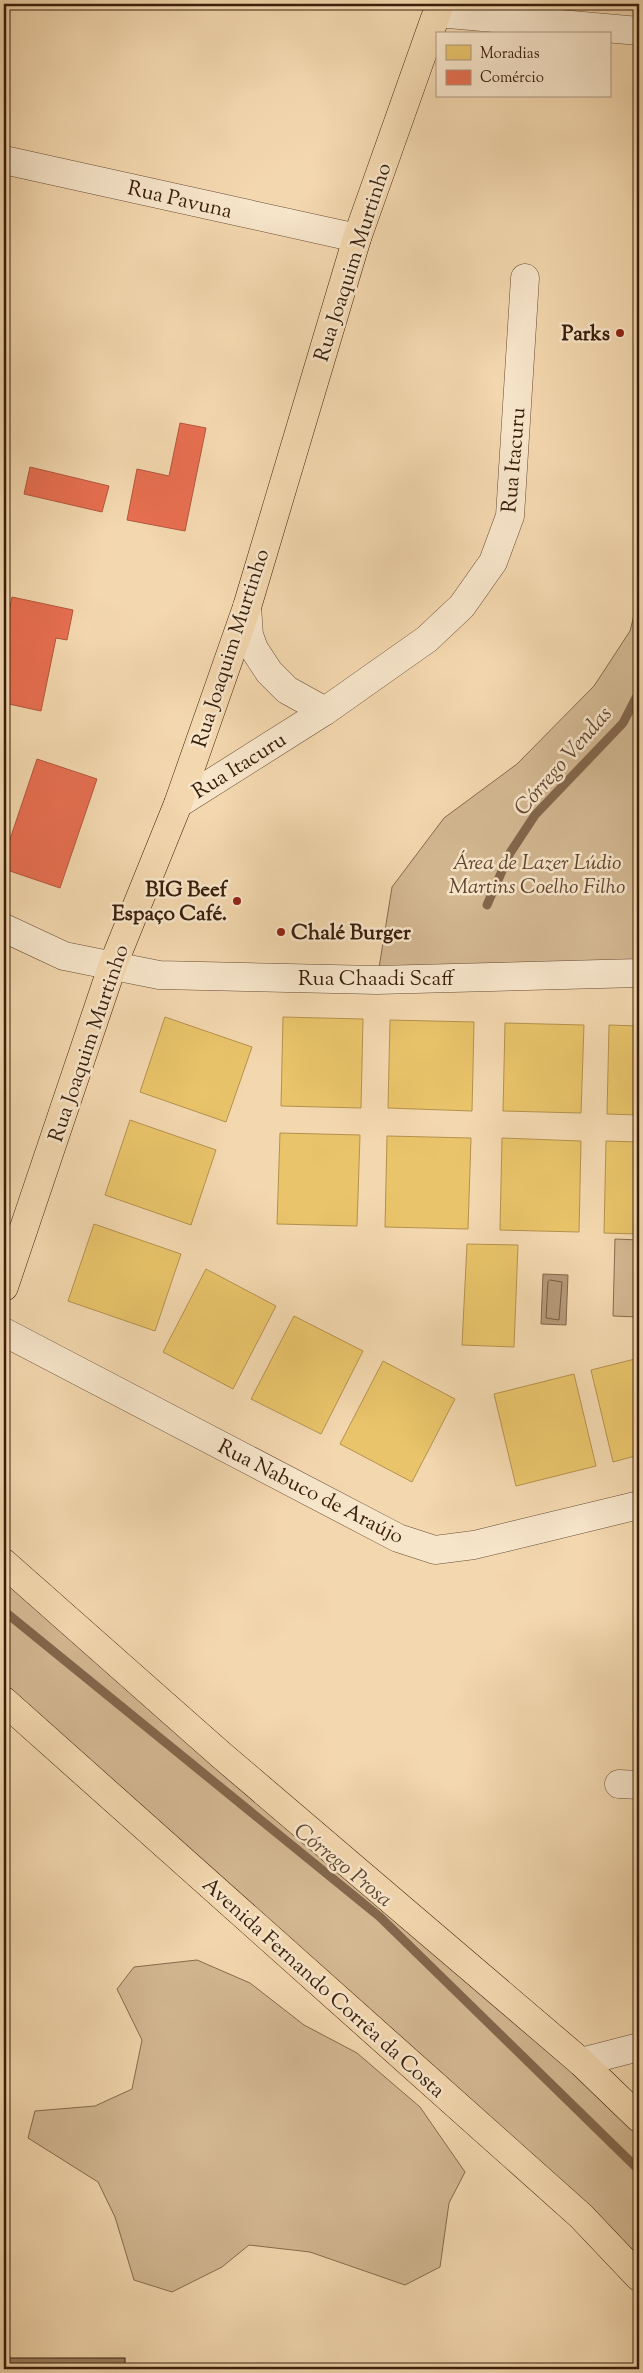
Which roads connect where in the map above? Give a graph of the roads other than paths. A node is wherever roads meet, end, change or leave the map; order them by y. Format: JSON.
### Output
{"nodes":[{"id":1,"x":438,"y":9,"type":"edge"},
{"id":2,"x":639,"y":32,"type":"edge"},
{"id":3,"x":4,"y":160,"type":"edge"},
{"id":4,"x":357,"y":238,"type":"junction"},
{"id":5,"x":525,"y":278,"type":"dead end"},
{"id":6,"x":247,"y":607,"type":"junction"},
{"id":7,"x":325,"y":711,"type":"junction"},
{"id":8,"x":178,"y":804,"type":"junction"},
{"id":9,"x":4,"y":928,"type":"edge"},
{"id":10,"x":112,"y":967,"type":"junction"},
{"id":11,"x":639,"y":973,"type":"edge"},
{"id":12,"x":4,"y":1287,"type":"edge"},
{"id":13,"x":4,"y":1332,"type":"edge"},
{"id":14,"x":639,"y":1505,"type":"edge"},
{"id":15,"x":4,"y":1564,"type":"edge"},
{"id":16,"x":4,"y":1701,"type":"edge"},
{"id":17,"x":639,"y":2046,"type":"edge"},
{"id":18,"x":581,"y":2062,"type":"junction"},
{"id":19,"x":639,"y":2118,"type":"edge"},
{"id":20,"x":639,"y":2277,"type":"edge"}],
"edges":[{"from":1,"to":2,"type":"street"},
{"from":1,"to":4,"type":"main road","name":"Rua Joaquim Murtinho"},
{"from":3,"to":4,"type":"street","name":"Rua Pavuna"},
{"from":4,"to":6,"type":"main road","name":"Rua Joaquim Murtinho"},
{"from":5,"to":7,"type":"street","name":"Rua Itacuru"},
{"from":6,"to":7,"type":"street"},
{"from":6,"to":8,"type":"main road","name":"Rua Joaquim Murtinho"},
{"from":7,"to":8,"type":"street","name":"Rua Itacuru"},
{"from":8,"to":10,"type":"main road","name":"Rua Joaquim Murtinho"},
{"from":9,"to":10,"type":"street","name":"Rua Chaadi Scaff"},
{"from":10,"to":11,"type":"street","name":"Rua Chaadi Scaff"},
{"from":10,"to":12,"type":"main road","name":"Rua Joaquim Murtinho"},
{"from":13,"to":14,"type":"street","name":"Rua Nabuco de Araújo"},
{"from":15,"to":18,"type":"main road"},
{"from":16,"to":20,"type":"main road","name":"Avenida Fernando Corrêa da Costa"},
{"from":17,"to":18,"type":"street"},
{"from":18,"to":19,"type":"main road"}]}
